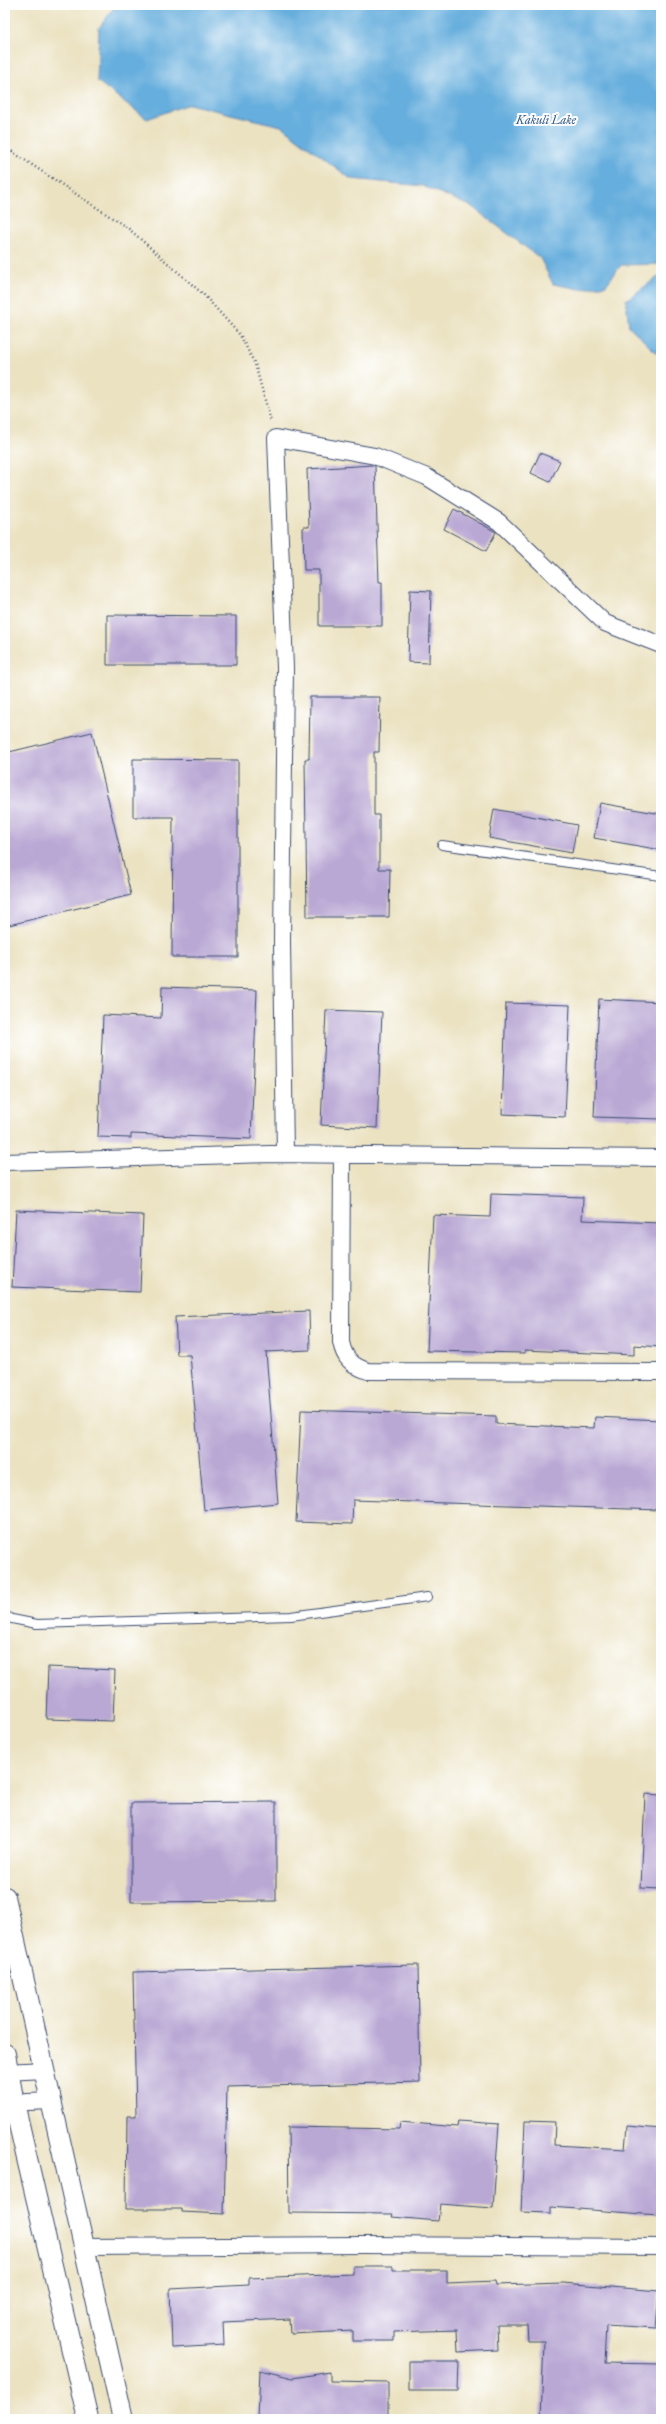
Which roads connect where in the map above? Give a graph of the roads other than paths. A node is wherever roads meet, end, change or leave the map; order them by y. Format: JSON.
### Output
{"nodes":[{"id":1,"x":661,"y":645,"type":"edge"},
{"id":2,"x":442,"y":845,"type":"dead end"},
{"id":3,"x":661,"y":876,"type":"edge"},
{"id":4,"x":284,"y":1154,"type":"junction"},
{"id":5,"x":342,"y":1155,"type":"junction"},
{"id":6,"x":661,"y":1158,"type":"edge"},
{"id":7,"x":5,"y":1162,"type":"edge"},
{"id":8,"x":661,"y":1372,"type":"edge"},
{"id":9,"x":427,"y":1597,"type":"dead end"},
{"id":10,"x":5,"y":1615,"type":"edge"},
{"id":11,"x":5,"y":1897,"type":"edge"},
{"id":12,"x":6,"y":2066,"type":"edge"},
{"id":13,"x":45,"y":2070,"type":"junction"},
{"id":14,"x":51,"y":2102,"type":"junction"},
{"id":15,"x":9,"y":2103,"type":"edge"},
{"id":16,"x":84,"y":2247,"type":"junction"},
{"id":17,"x":661,"y":2247,"type":"edge"},
{"id":18,"x":88,"y":2419,"type":"edge"},
{"id":19,"x":123,"y":2419,"type":"edge"}],
"edges":[{"from":1,"to":4,"type":"street"},
{"from":2,"to":3,"type":"lane"},
{"from":4,"to":5,"type":"street"},
{"from":4,"to":7,"type":"street"},
{"from":5,"to":6,"type":"street"},
{"from":5,"to":8,"type":"street"},
{"from":9,"to":10,"type":"lane"},
{"from":11,"to":13,"type":"street"},
{"from":12,"to":13,"type":"street"},
{"from":12,"to":15,"type":"street"},
{"from":13,"to":14,"type":"street"},
{"from":14,"to":15,"type":"street"},
{"from":14,"to":16,"type":"street"},
{"from":15,"to":18,"type":"street"},
{"from":16,"to":17,"type":"street"},
{"from":16,"to":19,"type":"street"}]}
